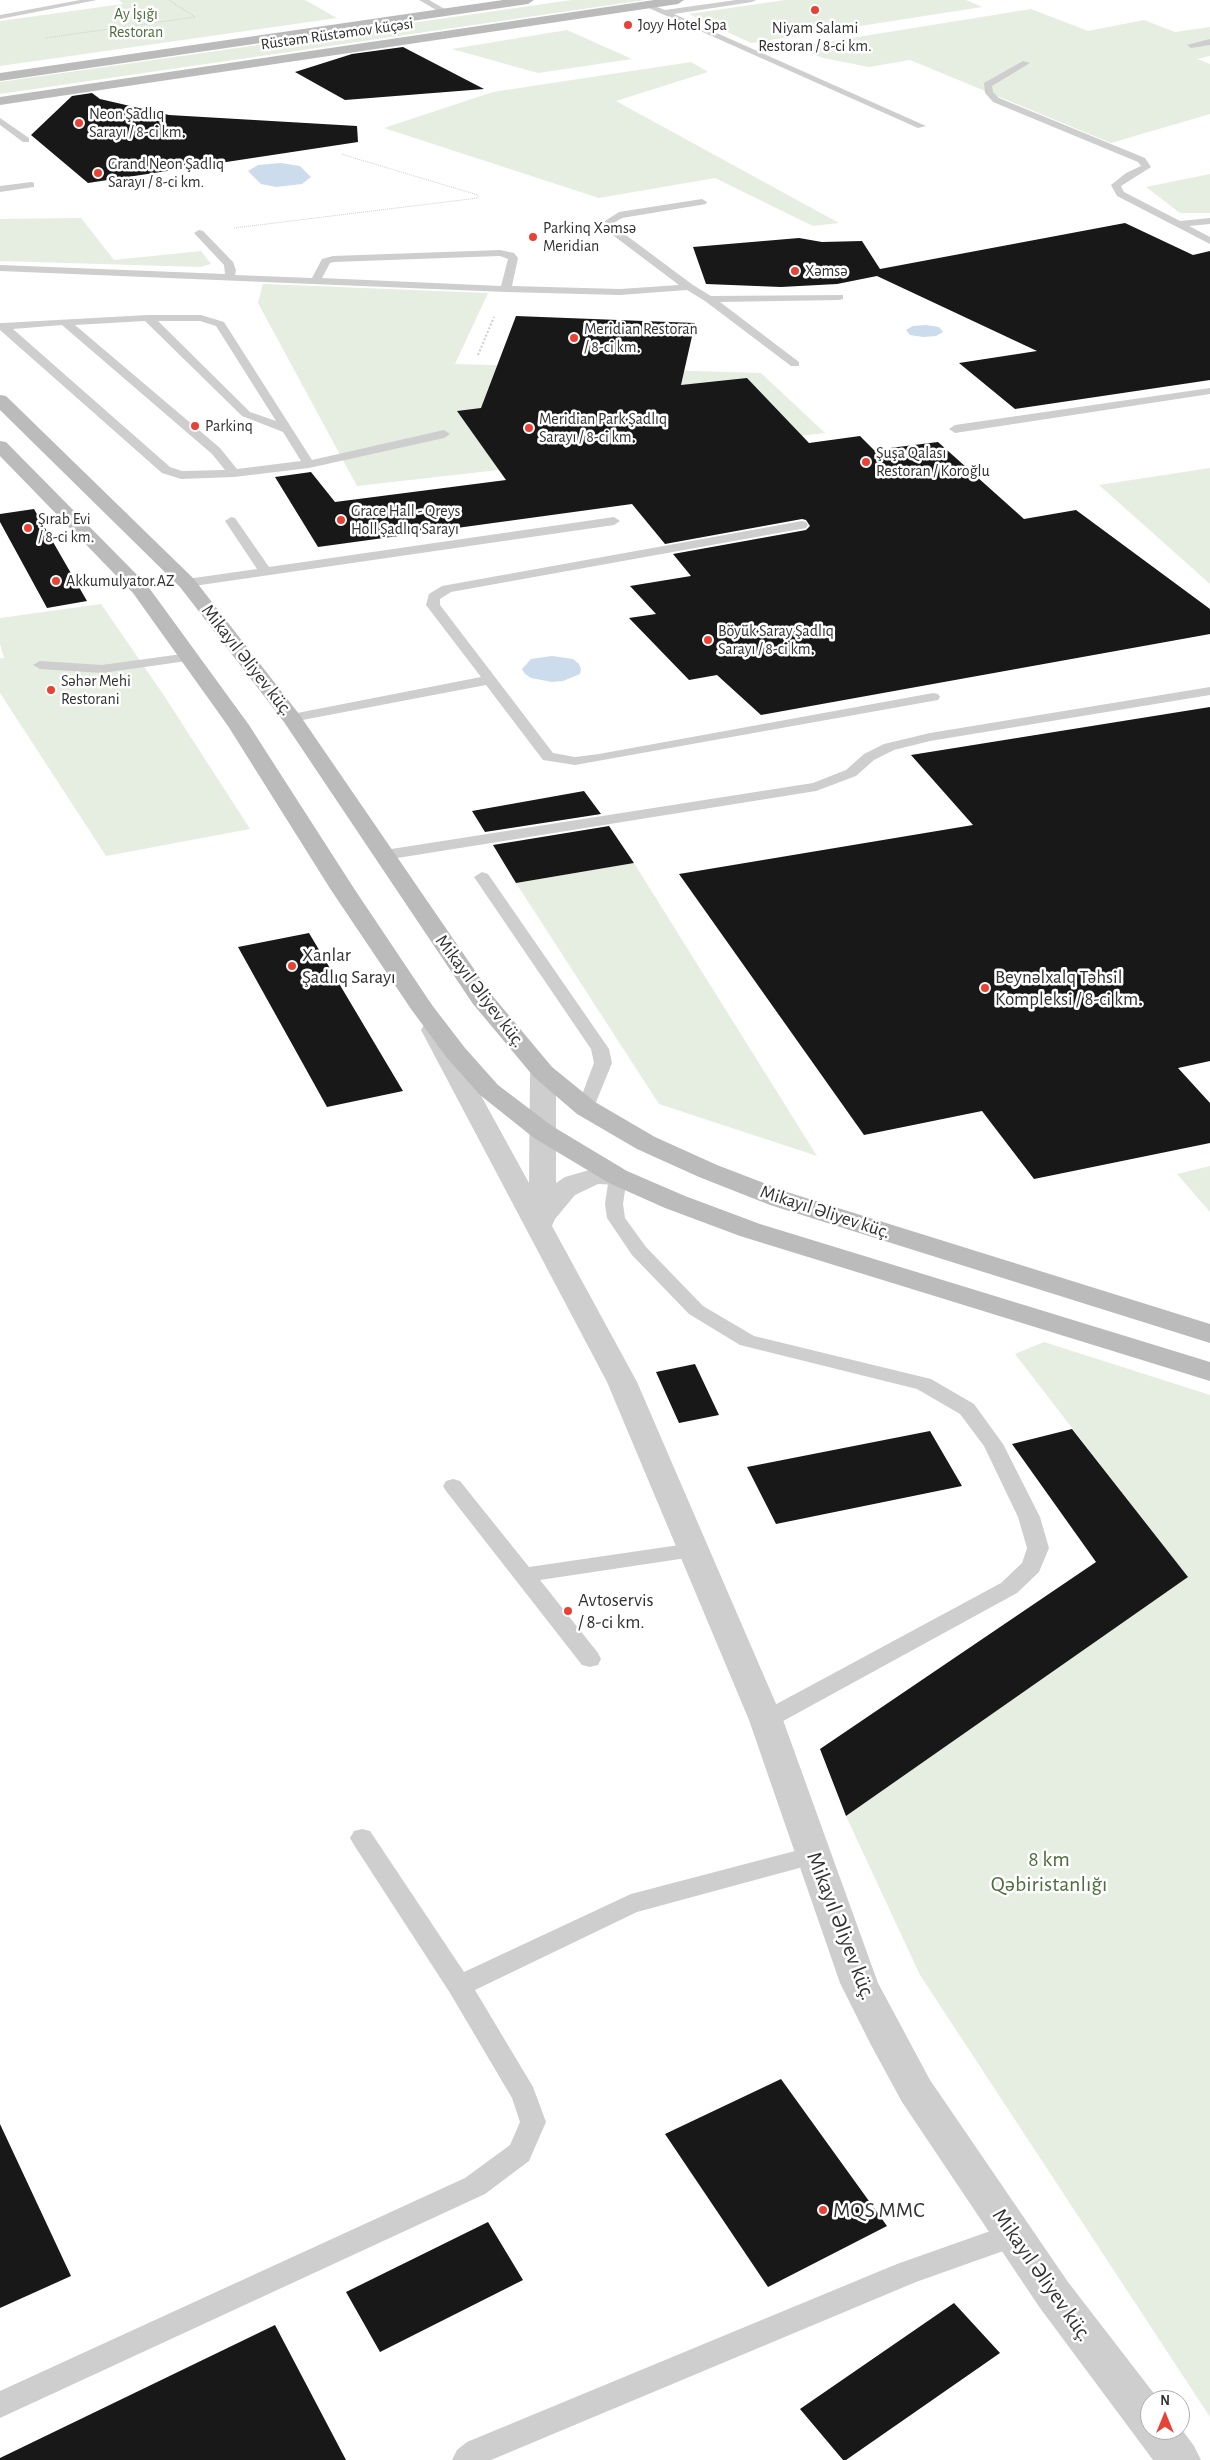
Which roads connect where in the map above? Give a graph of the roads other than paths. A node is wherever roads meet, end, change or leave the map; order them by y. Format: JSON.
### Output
{"nodes":[{"id":1,"x":57,"y":0,"type":"edge"},
{"id":2,"x":93,"y":0,"type":"edge"},
{"id":3,"x":423,"y":0,"type":"edge"},
{"id":4,"x":528,"y":0,"type":"edge"},
{"id":5,"x":678,"y":0,"type":"edge"},
{"id":6,"x":752,"y":0,"type":"edge"},
{"id":7,"x":646,"y":5,"type":"junction"},
{"id":8,"x":68,"y":6,"type":"junction"},
{"id":9,"x":446,"y":12,"type":"junction"},
{"id":10,"x":664,"y":13,"type":"junction"},
{"id":11,"x":0,"y":17,"type":"edge"},
{"id":12,"x":1210,"y":42,"type":"edge"},
{"id":13,"x":1191,"y":45,"type":"dead end"},
{"id":14,"x":1026,"y":63,"type":"dead end"},
{"id":15,"x":0,"y":77,"type":"edge"},
{"id":16,"x":0,"y":101,"type":"edge"},
{"id":17,"x":0,"y":121,"type":"edge"},
{"id":18,"x":921,"y":126,"type":"dead end"},
{"id":19,"x":26,"y":140,"type":"dead end"},
{"id":20,"x":31,"y":185,"type":"dead end"},
{"id":21,"x":0,"y":189,"type":"edge"},
{"id":22,"x":702,"y":202,"type":"dead end"},
{"id":23,"x":1210,"y":221,"type":"edge"},
{"id":24,"x":1181,"y":224,"type":"junction"},
{"id":25,"x":199,"y":233,"type":"road end"},
{"id":26,"x":1210,"y":241,"type":"edge"},
{"id":27,"x":0,"y":268,"type":"edge"},
{"id":28,"x":229,"y":278,"type":"junction"},
{"id":29,"x":315,"y":281,"type":"junction"},
{"id":30,"x":689,"y":287,"type":"junction"},
{"id":31,"x":506,"y":289,"type":"junction"},
{"id":32,"x":839,"y":297,"type":"dead end"},
{"id":33,"x":709,"y":299,"type":"junction"},
{"id":34,"x":148,"y":318,"type":"junction"},
{"id":35,"x":65,"y":322,"type":"junction"},
{"id":36,"x":2,"y":327,"type":"edge"},
{"id":37,"x":795,"y":364,"type":"dead end"},
{"id":38,"x":1210,"y":391,"type":"edge"},
{"id":39,"x":0,"y":400,"type":"edge"},
{"id":40,"x":286,"y":429,"type":"junction"},
{"id":41,"x":955,"y":429,"type":"dead end"},
{"id":42,"x":444,"y":434,"type":"dead end"},
{"id":43,"x":1,"y":447,"type":"edge"},
{"id":44,"x":309,"y":464,"type":"junction"},
{"id":45,"x":234,"y":473,"type":"junction"},
{"id":46,"x":230,"y":521,"type":"dead end"},
{"id":47,"x":614,"y":521,"type":"dead end"},
{"id":48,"x":802,"y":525,"type":"dead end"},
{"id":49,"x":266,"y":571,"type":"junction"},
{"id":50,"x":187,"y":583,"type":"junction"},
{"id":51,"x":188,"y":657,"type":"junction"},
{"id":52,"x":40,"y":665,"type":"dead end"},
{"id":53,"x":489,"y":680,"type":"junction"},
{"id":54,"x":1210,"y":691,"type":"edge"},
{"id":55,"x":933,"y":697,"type":"dead end"},
{"id":56,"x":292,"y":718,"type":"junction"},
{"id":57,"x":386,"y":855,"type":"junction"},
{"id":58,"x":482,"y":877,"type":"dead end"},
{"id":59,"x":423,"y":1009,"type":"junction"},
{"id":60,"x":544,"y":1072,"type":"junction"},
{"id":61,"x":586,"y":1108,"type":"junction"},
{"id":62,"x":543,"y":1132,"type":"junction"},
{"id":63,"x":618,"y":1177,"type":"junction"},
{"id":64,"x":540,"y":1222,"type":"junction"},
{"id":65,"x":1210,"y":1334,"type":"edge"},
{"id":66,"x":1210,"y":1372,"type":"edge"},
{"id":67,"x":453,"y":1486,"type":"dead end"},
{"id":68,"x":693,"y":1550,"type":"junction"},
{"id":69,"x":525,"y":1576,"type":"junction"},
{"id":70,"x":590,"y":1659,"type":"dead end"},
{"id":71,"x":766,"y":1720,"type":"junction"},
{"id":72,"x":362,"y":1838,"type":"dead end"},
{"id":73,"x":814,"y":1855,"type":"junction"},
{"id":74,"x":459,"y":1986,"type":"junction"},
{"id":75,"x":1014,"y":2235,"type":"junction"},
{"id":76,"x":0,"y":2405,"type":"edge"},
{"id":77,"x":1140,"y":2409,"type":"edge"},
{"id":78,"x":1164,"y":2440,"type":"edge"},
{"id":79,"x":467,"y":2460,"type":"edge"},
{"id":80,"x":1179,"y":2460,"type":"edge"}],
"edges":[{"from":1,"to":8,"type":"lane"},
{"from":2,"to":8,"type":"lane"},
{"from":3,"to":9,"type":"lane"},
{"from":4,"to":9,"type":"main road","name":"Rüstəm Rüstəmov küçəsi"},
{"from":5,"to":7,"type":"main road","name":"Rüstəm Rüstəmov küçəsi"},
{"from":6,"to":10,"type":"lane"},
{"from":7,"to":10,"type":"lane"},
{"from":7,"to":16,"type":"main road","name":"Rüstəm Rüstəmov küçəsi"},
{"from":8,"to":11,"type":"lane"},
{"from":9,"to":15,"type":"main road","name":"Rüstəm Rüstəmov küçəsi"},
{"from":10,"to":18,"type":"lane"},
{"from":12,"to":13,"type":"lane"},
{"from":14,"to":24,"type":"lane"},
{"from":17,"to":19,"type":"lane"},
{"from":20,"to":21,"type":"lane"},
{"from":22,"to":30,"type":"lane"},
{"from":23,"to":24,"type":"lane"},
{"from":24,"to":26,"type":"lane"},
{"from":25,"to":28,"type":"lane"},
{"from":27,"to":28,"type":"lane"},
{"from":28,"to":29,"type":"lane"},
{"from":29,"to":31,"type":"lane"},
{"from":29,"to":31,"type":"lane"},
{"from":30,"to":31,"type":"lane"},
{"from":30,"to":33,"type":"lane"},
{"from":32,"to":33,"type":"lane"},
{"from":33,"to":37,"type":"lane"},
{"from":34,"to":35,"type":"lane"},
{"from":34,"to":40,"type":"lane"},
{"from":34,"to":40,"type":"lane"},
{"from":35,"to":36,"type":"lane"},
{"from":35,"to":45,"type":"lane"},
{"from":36,"to":45,"type":"lane"},
{"from":38,"to":41,"type":"lane"},
{"from":39,"to":50,"type":"main road","name":"Mikayıl Əliyev küç."},
{"from":40,"to":44,"type":"lane"},
{"from":42,"to":44,"type":"lane"},
{"from":43,"to":51,"type":"main road"},
{"from":44,"to":45,"type":"lane"},
{"from":46,"to":49,"type":"lane"},
{"from":47,"to":49,"type":"lane"},
{"from":48,"to":53,"type":"lane"},
{"from":49,"to":50,"type":"lane"},
{"from":50,"to":56,"type":"main road","name":"Mikayıl Əliyev küç."},
{"from":51,"to":52,"type":"lane"},
{"from":51,"to":59,"type":"main road"},
{"from":53,"to":55,"type":"lane"},
{"from":53,"to":56,"type":"lane"},
{"from":54,"to":57,"type":"lane"},
{"from":56,"to":57,"type":"main road","name":"Mikayıl Əliyev küç."},
{"from":57,"to":60,"type":"main road","name":"Mikayıl Əliyev küç."},
{"from":58,"to":61,"type":"lane"},
{"from":59,"to":62,"type":"main road"},
{"from":59,"to":64,"type":"street","name":"Mikayıl Əliyev küç."},
{"from":60,"to":61,"type":"main road","name":"Mikayıl Əliyev küç."},
{"from":60,"to":62,"type":"street"},
{"from":61,"to":65,"type":"main road","name":"Mikayıl Əliyev küç."},
{"from":62,"to":63,"type":"main road"},
{"from":62,"to":64,"type":"street"},
{"from":63,"to":64,"type":"street"},
{"from":63,"to":66,"type":"main road"},
{"from":63,"to":71,"type":"lane"},
{"from":64,"to":68,"type":"street","name":"Mikayıl Əliyev küç."},
{"from":67,"to":69,"type":"lane"},
{"from":68,"to":69,"type":"lane"},
{"from":68,"to":71,"type":"street","name":"Mikayıl Əliyev küç."},
{"from":69,"to":70,"type":"lane"},
{"from":71,"to":73,"type":"street","name":"Mikayıl Əliyev küç."},
{"from":72,"to":74,"type":"lane"},
{"from":73,"to":74,"type":"lane"},
{"from":73,"to":75,"type":"street","name":"Mikayıl Əliyev küç."},
{"from":74,"to":76,"type":"lane"},
{"from":75,"to":77,"type":"street","name":"Mikayıl Əliyev küç."},
{"from":75,"to":79,"type":"lane"},
{"from":78,"to":80,"type":"street"}]}
